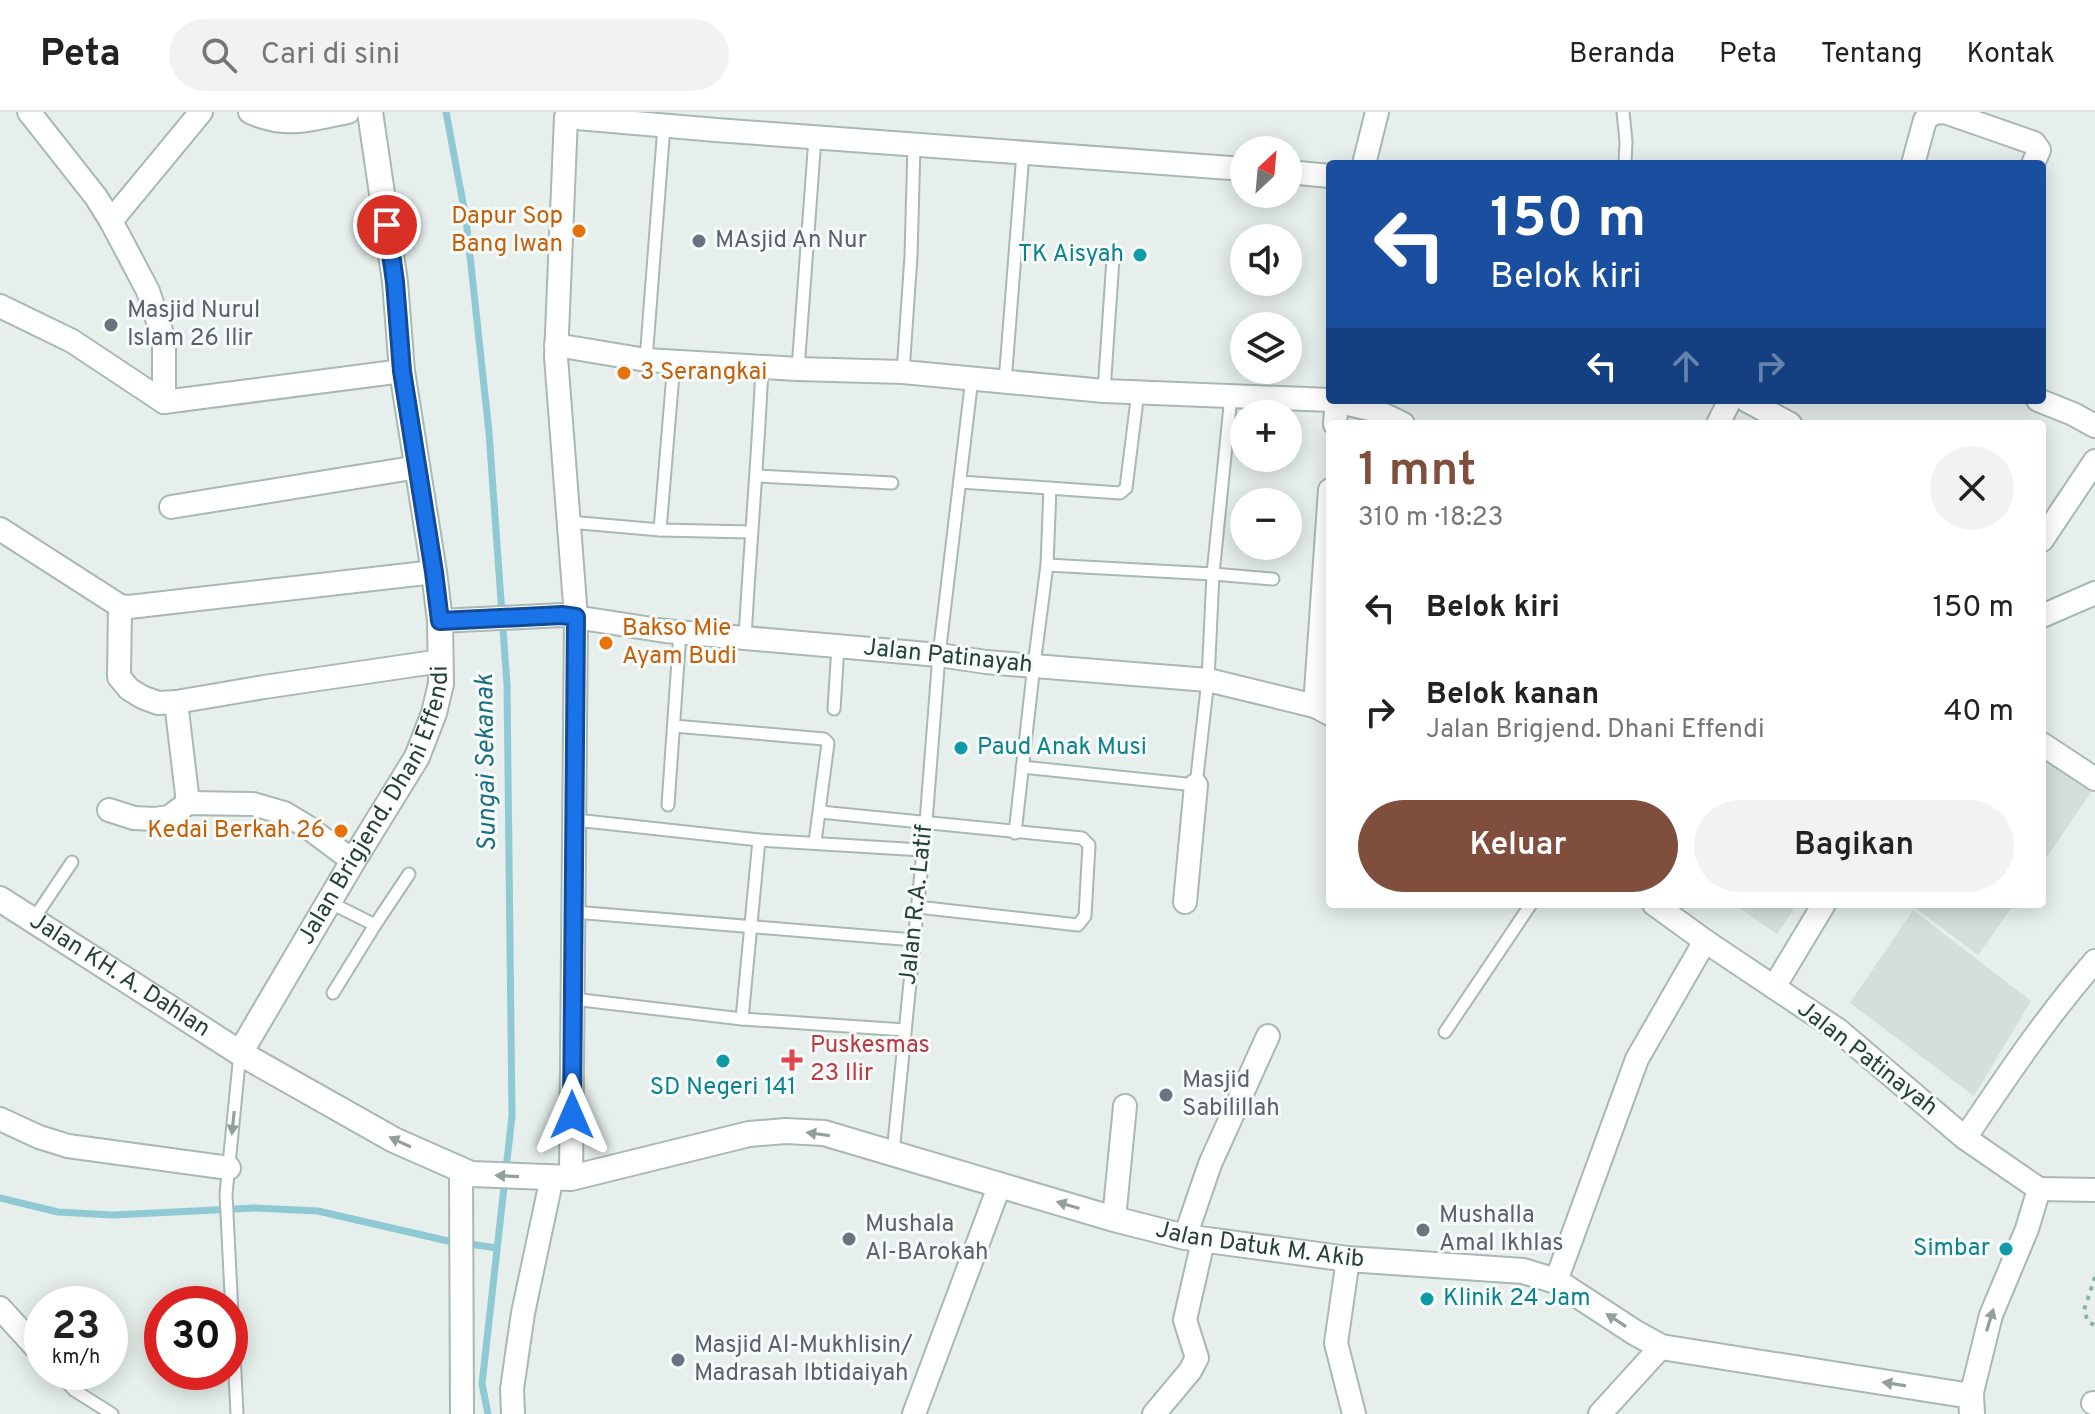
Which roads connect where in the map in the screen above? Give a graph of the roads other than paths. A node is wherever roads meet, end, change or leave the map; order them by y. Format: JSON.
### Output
{"nodes":[{"id":1,"x":29,"y":112,"type":"edge"},
{"id":2,"x":201,"y":112,"type":"edge"},
{"id":3,"x":250,"y":112,"type":"edge"},
{"id":4,"x":348,"y":112,"type":"edge"},
{"id":5,"x":370,"y":112,"type":"edge"},
{"id":6,"x":1377,"y":112,"type":"edge"},
{"id":7,"x":1623,"y":112,"type":"edge"},
{"id":8,"x":565,"y":115,"type":"edge"},
{"id":9,"x":664,"y":126,"type":"junction"},
{"id":10,"x":815,"y":138,"type":"junction"},
{"id":11,"x":914,"y":145,"type":"junction"},
{"id":12,"x":1023,"y":153,"type":"junction"},
{"id":13,"x":1365,"y":160,"type":"edge"},
{"id":14,"x":1625,"y":160,"type":"edge"},
{"id":15,"x":1914,"y":160,"type":"edge"},
{"id":16,"x":2035,"y":160,"type":"edge"},
{"id":17,"x":1230,"y":168,"type":"edge"},
{"id":18,"x":1302,"y":173,"type":"edge"},
{"id":19,"x":1326,"y":176,"type":"edge"},
{"id":20,"x":111,"y":221,"type":"junction"},
{"id":21,"x":1113,"y":259,"type":"dead end"},
{"id":22,"x":0,"y":306,"type":"edge"},
{"id":23,"x":556,"y":345,"type":"junction"},
{"id":24,"x":646,"y":360,"type":"junction"},
{"id":25,"x":674,"y":362,"type":"junction"},
{"id":26,"x":762,"y":367,"type":"junction"},
{"id":27,"x":798,"y":369,"type":"junction"},
{"id":28,"x":402,"y":371,"type":"junction"},
{"id":29,"x":903,"y":372,"type":"junction"},
{"id":30,"x":972,"y":378,"type":"junction"},
{"id":31,"x":1005,"y":382,"type":"junction"},
{"id":32,"x":1104,"y":391,"type":"junction"},
{"id":33,"x":1138,"y":392,"type":"junction"},
{"id":34,"x":1231,"y":396,"type":"junction"},
{"id":35,"x":1326,"y":400,"type":"edge"},
{"id":36,"x":164,"y":402,"type":"junction"},
{"id":37,"x":2046,"y":403,"type":"edge"},
{"id":38,"x":1350,"y":404,"type":"edge"},
{"id":39,"x":1753,"y":404,"type":"edge"},
{"id":40,"x":1395,"y":420,"type":"edge"},
{"id":41,"x":1783,"y":420,"type":"edge"},
{"id":42,"x":2095,"y":426,"type":"edge"},
{"id":43,"x":2095,"y":461,"type":"edge"},
{"id":44,"x":418,"y":467,"type":"junction"},
{"id":45,"x":757,"y":476,"type":"junction"},
{"id":46,"x":960,"y":482,"type":"junction"},
{"id":47,"x":892,"y":483,"type":"dead end"},
{"id":48,"x":1050,"y":488,"type":"junction"},
{"id":49,"x":171,"y":507,"type":"dead end"},
{"id":50,"x":569,"y":522,"type":"junction"},
{"id":51,"x":0,"y":529,"type":"edge"},
{"id":52,"x":660,"y":530,"type":"junction"},
{"id":53,"x":751,"y":532,"type":"junction"},
{"id":54,"x":2046,"y":534,"type":"edge"},
{"id":55,"x":1047,"y":565,"type":"junction"},
{"id":56,"x":434,"y":572,"type":"junction"},
{"id":57,"x":1213,"y":574,"type":"junction"},
{"id":58,"x":1273,"y":579,"type":"dead end"},
{"id":59,"x":2095,"y":593,"type":"edge"},
{"id":60,"x":1326,"y":595,"type":"edge"},
{"id":61,"x":120,"y":606,"type":"junction"},
{"id":62,"x":2046,"y":614,"type":"edge"},
{"id":63,"x":569,"y":616,"type":"junction"},
{"id":64,"x":440,"y":621,"type":"junction"},
{"id":65,"x":680,"y":632,"type":"junction"},
{"id":66,"x":745,"y":638,"type":"junction"},
{"id":67,"x":838,"y":646,"type":"junction"},
{"id":68,"x":939,"y":655,"type":"junction"},
{"id":69,"x":441,"y":661,"type":"junction"},
{"id":70,"x":1034,"y":665,"type":"junction"},
{"id":71,"x":1208,"y":680,"type":"junction"},
{"id":72,"x":176,"y":702,"type":"junction"},
{"id":73,"x":834,"y":709,"type":"dead end"},
{"id":74,"x":1322,"y":710,"type":"edge"},
{"id":75,"x":674,"y":726,"type":"junction"},
{"id":76,"x":2046,"y":747,"type":"edge"},
{"id":77,"x":1022,"y":767,"type":"junction"},
{"id":78,"x":2095,"y":779,"type":"edge"},
{"id":79,"x":1196,"y":785,"type":"junction"},
{"id":80,"x":188,"y":803,"type":"junction"},
{"id":81,"x":668,"y":805,"type":"dead end"},
{"id":82,"x":109,"y":810,"type":"dead end"},
{"id":83,"x":820,"y":812,"type":"junction"},
{"id":84,"x":576,"y":820,"type":"junction"},
{"id":85,"x":926,"y":822,"type":"junction"},
{"id":86,"x":1015,"y":833,"type":"junction"},
{"id":87,"x":759,"y":840,"type":"junction"},
{"id":88,"x":815,"y":842,"type":"junction"},
{"id":89,"x":922,"y":850,"type":"junction"},
{"id":90,"x":353,"y":861,"type":"junction"},
{"id":91,"x":72,"y":862,"type":"dead end"},
{"id":92,"x":409,"y":874,"type":"dead end"},
{"id":93,"x":0,"y":899,"type":"edge"},
{"id":94,"x":329,"y":902,"type":"junction"},
{"id":95,"x":1185,"y":902,"type":"dead end"},
{"id":96,"x":917,"y":907,"type":"junction"},
{"id":97,"x":1528,"y":908,"type":"edge"},
{"id":98,"x":1660,"y":908,"type":"edge"},
{"id":99,"x":1822,"y":908,"type":"edge"},
{"id":100,"x":574,"y":912,"type":"junction"},
{"id":101,"x":33,"y":920,"type":"junction"},
{"id":102,"x":375,"y":925,"type":"junction"},
{"id":103,"x":751,"y":927,"type":"junction"},
{"id":104,"x":914,"y":940,"type":"junction"},
{"id":105,"x":1705,"y":941,"type":"junction"},
{"id":106,"x":2095,"y":961,"type":"edge"},
{"id":107,"x":1774,"y":987,"type":"junction"},
{"id":108,"x":333,"y":993,"type":"dead end"},
{"id":109,"x":573,"y":999,"type":"junction"},
{"id":110,"x":742,"y":1019,"type":"junction"},
{"id":111,"x":905,"y":1030,"type":"junction"},
{"id":112,"x":1445,"y":1032,"type":"dead end"},
{"id":113,"x":1268,"y":1036,"type":"dead end"},
{"id":114,"x":240,"y":1053,"type":"junction"},
{"id":115,"x":1125,"y":1106,"type":"dead end"},
{"id":116,"x":0,"y":1119,"type":"edge"},
{"id":117,"x":1965,"y":1138,"type":"junction"},
{"id":118,"x":893,"y":1154,"type":"junction"},
{"id":119,"x":229,"y":1168,"type":"junction"},
{"id":120,"x":466,"y":1172,"type":"junction"},
{"id":121,"x":555,"y":1177,"type":"junction"},
{"id":122,"x":1000,"y":1184,"type":"junction"},
{"id":123,"x":2039,"y":1189,"type":"junction"},
{"id":124,"x":2095,"y":1190,"type":"edge"},
{"id":125,"x":1114,"y":1219,"type":"junction"},
{"id":126,"x":1194,"y":1239,"type":"junction"},
{"id":127,"x":1348,"y":1259,"type":"junction"},
{"id":128,"x":1556,"y":1281,"type":"junction"},
{"id":129,"x":0,"y":1308,"type":"edge"},
{"id":130,"x":24,"y":1334,"type":"edge"},
{"id":131,"x":1661,"y":1347,"type":"junction"},
{"id":132,"x":74,"y":1390,"type":"edge"},
{"id":133,"x":1971,"y":1405,"type":"edge"},
{"id":134,"x":112,"y":1414,"type":"edge"},
{"id":135,"x":237,"y":1414,"type":"edge"},
{"id":136,"x":462,"y":1414,"type":"edge"},
{"id":137,"x":513,"y":1414,"type":"edge"},
{"id":138,"x":914,"y":1414,"type":"edge"},
{"id":139,"x":1154,"y":1414,"type":"edge"},
{"id":140,"x":1354,"y":1414,"type":"edge"},
{"id":141,"x":1600,"y":1414,"type":"edge"}],
"edges":[{"from":1,"to":20,"type":"street"},
{"from":2,"to":20,"type":"street"},
{"from":3,"to":4,"type":"street"},
{"from":5,"to":28,"type":"street","name":"Jalan Brigjend. Dhani Effendi"},
{"from":6,"to":13,"type":"street"},
{"from":7,"to":14,"type":"lane"},
{"from":8,"to":9,"type":"street"},
{"from":8,"to":23,"type":"street"},
{"from":9,"to":10,"type":"street"},
{"from":9,"to":24,"type":"lane"},
{"from":10,"to":11,"type":"street"},
{"from":10,"to":27,"type":"lane"},
{"from":11,"to":12,"type":"street"},
{"from":11,"to":29,"type":"lane"},
{"from":12,"to":17,"type":"street"},
{"from":12,"to":31,"type":"lane"},
{"from":15,"to":16,"type":"street"},
{"from":18,"to":19,"type":"street"},
{"from":20,"to":36,"type":"street"},
{"from":21,"to":32,"type":"lane"},
{"from":22,"to":36,"type":"street"},
{"from":23,"to":24,"type":"street"},
{"from":23,"to":50,"type":"street"},
{"from":24,"to":25,"type":"street"},
{"from":25,"to":26,"type":"street"},
{"from":25,"to":52,"type":"lane"},
{"from":26,"to":27,"type":"street"},
{"from":26,"to":45,"type":"lane"},
{"from":27,"to":29,"type":"street"},
{"from":28,"to":36,"type":"street"},
{"from":28,"to":44,"type":"street","name":"Jalan Brigjend. Dhani Effendi"},
{"from":29,"to":30,"type":"street"},
{"from":30,"to":31,"type":"street"},
{"from":30,"to":46,"type":"lane","name":"Jalan R.A. Latif"},
{"from":31,"to":32,"type":"street"},
{"from":32,"to":33,"type":"street"},
{"from":33,"to":34,"type":"street"},
{"from":33,"to":48,"type":"lane"},
{"from":34,"to":35,"type":"street"},
{"from":34,"to":57,"type":"lane"},
{"from":37,"to":42,"type":"street"},
{"from":38,"to":40,"type":"street"},
{"from":39,"to":41,"type":"street"},
{"from":43,"to":54,"type":"street"},
{"from":44,"to":49,"type":"street"},
{"from":44,"to":56,"type":"street","name":"Jalan Brigjend. Dhani Effendi"},
{"from":45,"to":47,"type":"lane"},
{"from":45,"to":53,"type":"lane"},
{"from":46,"to":48,"type":"lane"},
{"from":46,"to":68,"type":"lane","name":"Jalan R.A. Latif"},
{"from":48,"to":55,"type":"lane"},
{"from":50,"to":52,"type":"lane"},
{"from":50,"to":63,"type":"street"},
{"from":51,"to":61,"type":"street"},
{"from":52,"to":53,"type":"lane"},
{"from":53,"to":66,"type":"lane"},
{"from":55,"to":57,"type":"lane"},
{"from":55,"to":70,"type":"lane"},
{"from":56,"to":61,"type":"street"},
{"from":56,"to":64,"type":"street","name":"Jalan Brigjend. Dhani Effendi"},
{"from":57,"to":58,"type":"lane"},
{"from":57,"to":71,"type":"lane"},
{"from":59,"to":62,"type":"street"},
{"from":60,"to":74,"type":"street"},
{"from":61,"to":72,"type":"street"},
{"from":63,"to":64,"type":"street","name":"Jalan Patinayah"},
{"from":63,"to":65,"type":"street","name":"Jalan Patinayah"},
{"from":63,"to":84,"type":"street"},
{"from":64,"to":69,"type":"street","name":"Jalan Brigjend. Dhani Effendi"},
{"from":65,"to":66,"type":"street","name":"Jalan Patinayah"},
{"from":65,"to":75,"type":"lane"},
{"from":66,"to":67,"type":"street","name":"Jalan Patinayah"},
{"from":67,"to":68,"type":"street","name":"Jalan Patinayah"},
{"from":67,"to":73,"type":"lane"},
{"from":68,"to":70,"type":"street","name":"Jalan Patinayah"},
{"from":68,"to":85,"type":"lane","name":"Jalan R.A. Latif"},
{"from":69,"to":72,"type":"street"},
{"from":69,"to":90,"type":"street","name":"Jalan Brigjend. Dhani Effendi"},
{"from":70,"to":71,"type":"street","name":"Jalan Patinayah"},
{"from":70,"to":77,"type":"lane"},
{"from":71,"to":74,"type":"street","name":"Jalan Patinayah"},
{"from":71,"to":79,"type":"lane"},
{"from":72,"to":80,"type":"street"},
{"from":75,"to":81,"type":"lane"},
{"from":75,"to":83,"type":"lane"},
{"from":76,"to":78,"type":"street"},
{"from":77,"to":79,"type":"lane"},
{"from":77,"to":86,"type":"lane"},
{"from":79,"to":95,"type":"street"},
{"from":80,"to":82,"type":"street"},
{"from":80,"to":90,"type":"street"},
{"from":83,"to":85,"type":"lane"},
{"from":83,"to":88,"type":"lane"},
{"from":84,"to":87,"type":"lane"},
{"from":84,"to":100,"type":"street"},
{"from":85,"to":86,"type":"lane"},
{"from":85,"to":89,"type":"lane","name":"Jalan R.A. Latif"},
{"from":86,"to":96,"type":"lane"},
{"from":87,"to":88,"type":"lane"},
{"from":87,"to":103,"type":"lane"},
{"from":88,"to":89,"type":"lane"},
{"from":89,"to":96,"type":"lane","name":"Jalan R.A. Latif"},
{"from":90,"to":94,"type":"street","name":"Jalan Brigjend. Dhani Effendi"},
{"from":91,"to":101,"type":"lane"},
{"from":92,"to":102,"type":"lane"},
{"from":93,"to":101,"type":"street","name":"Jalan KH. A. Dahlan"},
{"from":94,"to":102,"type":"lane"},
{"from":94,"to":114,"type":"street","name":"Jalan Brigjend. Dhani Effendi"},
{"from":96,"to":104,"type":"lane","name":"Jalan R.A. Latif"},
{"from":97,"to":112,"type":"lane"},
{"from":98,"to":105,"type":"street","name":"Jalan Patinayah"},
{"from":99,"to":107,"type":"street"},
{"from":100,"to":103,"type":"lane"},
{"from":100,"to":109,"type":"street"},
{"from":101,"to":114,"type":"street","name":"Jalan KH. A. Dahlan"},
{"from":102,"to":108,"type":"lane"},
{"from":103,"to":104,"type":"lane"},
{"from":103,"to":110,"type":"lane"},
{"from":104,"to":111,"type":"lane","name":"Jalan R.A. Latif"},
{"from":105,"to":107,"type":"street","name":"Jalan Patinayah"},
{"from":105,"to":128,"type":"street"},
{"from":106,"to":117,"type":"street"},
{"from":107,"to":117,"type":"street","name":"Jalan Patinayah"},
{"from":109,"to":110,"type":"lane"},
{"from":109,"to":121,"type":"street"},
{"from":110,"to":111,"type":"lane"},
{"from":111,"to":118,"type":"lane","name":"Jalan R.A. Latif"},
{"from":113,"to":126,"type":"street"},
{"from":114,"to":119,"type":"lane","one_way":true},
{"from":120,"to":114,"type":"street","name":"Jalan KH. A. Dahlan","one_way":true},
{"from":115,"to":125,"type":"street"},
{"from":116,"to":119,"type":"street"},
{"from":117,"to":123,"type":"street","name":"Jalan Patinayah"},
{"from":118,"to":121,"type":"street","name":"Jalan Datuk M. Akib","one_way":true},
{"from":118,"to":122,"type":"street","name":"Jalan Datuk M. Akib"},
{"from":119,"to":135,"type":"lane"},
{"from":121,"to":120,"type":"street","name":"Jalan Datuk M. Akib","one_way":true},
{"from":120,"to":136,"type":"street"},
{"from":121,"to":137,"type":"street"},
{"from":125,"to":122,"type":"street","name":"Jalan Datuk M. Akib","one_way":true},
{"from":122,"to":138,"type":"street"},
{"from":123,"to":124,"type":"street"},
{"from":133,"to":123,"type":"street","one_way":true},
{"from":125,"to":126,"type":"street","name":"Jalan Datuk M. Akib"},
{"from":126,"to":127,"type":"street","name":"Jalan Datuk M. Akib"},
{"from":126,"to":139,"type":"street"},
{"from":127,"to":128,"type":"street","name":"Jalan Datuk M. Akib"},
{"from":127,"to":140,"type":"street"},
{"from":131,"to":128,"type":"street","name":"Jalan Datuk M. Akib","one_way":true},
{"from":129,"to":130,"type":"street"},
{"from":133,"to":131,"type":"street","name":"Jalan Datuk M. Akib","one_way":true},
{"from":131,"to":141,"type":"street"},
{"from":132,"to":134,"type":"lane"}]}
